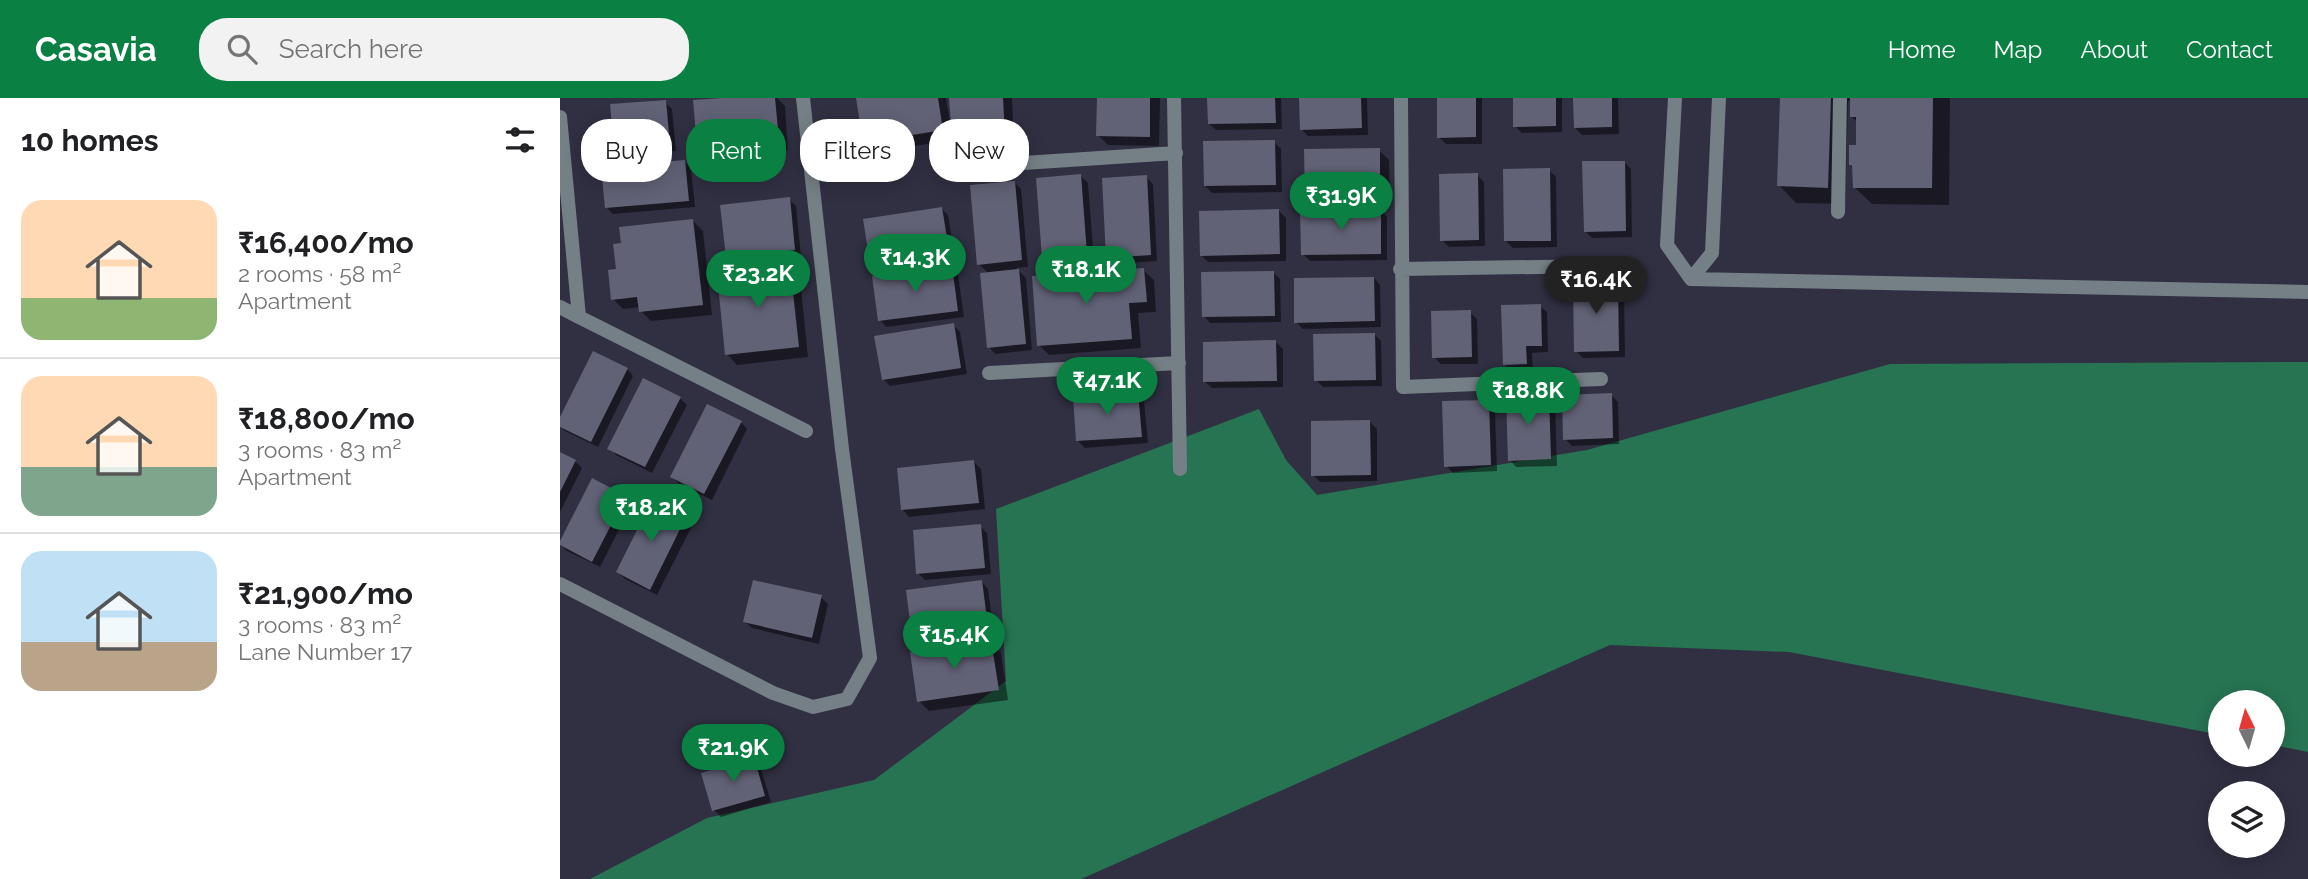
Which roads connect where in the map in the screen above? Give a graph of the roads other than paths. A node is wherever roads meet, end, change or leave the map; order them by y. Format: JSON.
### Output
{"nodes":[{"id":1,"x":803,"y":98,"type":"edge"},
{"id":2,"x":1174,"y":98,"type":"edge"},
{"id":3,"x":1401,"y":98,"type":"edge"},
{"id":4,"x":1675,"y":98,"type":"edge"},
{"id":5,"x":1719,"y":98,"type":"edge"},
{"id":6,"x":1840,"y":98,"type":"edge"},
{"id":7,"x":560,"y":117,"type":"edge"},
{"id":8,"x":1176,"y":153,"type":"junction"},
{"id":9,"x":1029,"y":163,"type":"edge"},
{"id":10,"x":1838,"y":212,"type":"dead end"},
{"id":11,"x":1599,"y":266,"type":"dead end"},
{"id":12,"x":1400,"y":269,"type":"junction"},
{"id":13,"x":1691,"y":279,"type":"junction"},
{"id":14,"x":2308,"y":292,"type":"edge"},
{"id":15,"x":560,"y":307,"type":"edge"},
{"id":16,"x":579,"y":317,"type":"junction"},
{"id":17,"x":1179,"y":363,"type":"junction"},
{"id":18,"x":989,"y":373,"type":"dead end"},
{"id":19,"x":1601,"y":379,"type":"dead end"},
{"id":20,"x":806,"y":431,"type":"dead end"},
{"id":21,"x":1180,"y":470,"type":"dead end"},
{"id":22,"x":560,"y":584,"type":"edge"}],
"edges":[{"from":1,"to":22,"type":"street"},
{"from":2,"to":8,"type":"street"},
{"from":3,"to":12,"type":"street"},
{"from":4,"to":13,"type":"street"},
{"from":5,"to":13,"type":"street"},
{"from":6,"to":10,"type":"street"},
{"from":7,"to":16,"type":"street"},
{"from":8,"to":9,"type":"street"},
{"from":8,"to":17,"type":"street"},
{"from":11,"to":12,"type":"street"},
{"from":12,"to":19,"type":"street"},
{"from":13,"to":14,"type":"street"},
{"from":15,"to":16,"type":"street"},
{"from":16,"to":20,"type":"street"},
{"from":17,"to":18,"type":"street"},
{"from":17,"to":21,"type":"street"}]}
